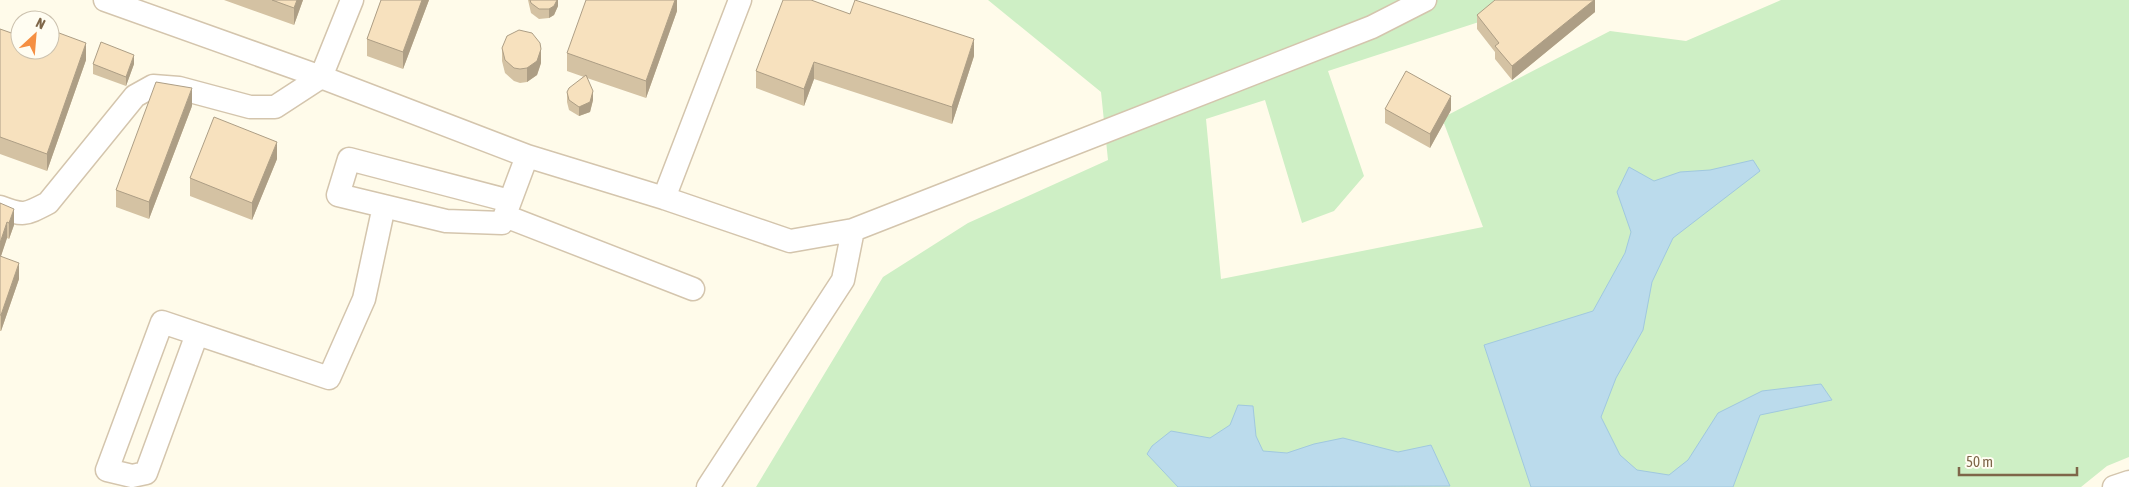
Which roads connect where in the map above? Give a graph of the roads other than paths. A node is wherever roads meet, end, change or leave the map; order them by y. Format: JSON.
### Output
{"nodes":[{"id":1,"x":105,"y":0,"type":"edge"},
{"id":2,"x":352,"y":0,"type":"edge"},
{"id":3,"x":740,"y":0,"type":"edge"},
{"id":4,"x":1425,"y":0,"type":"edge"},
{"id":5,"x":321,"y":77,"type":"junction"},
{"id":6,"x":527,"y":156,"type":"junction"},
{"id":7,"x":664,"y":198,"type":"junction"},
{"id":8,"x":384,"y":206,"type":"junction"},
{"id":9,"x":0,"y":207,"type":"edge"},
{"id":10,"x":507,"y":209,"type":"junction"},
{"id":11,"x":853,"y":230,"type":"junction"},
{"id":12,"x":693,"y":289,"type":"dead end"},
{"id":13,"x":196,"y":334,"type":"junction"},
{"id":14,"x":2129,"y":482,"type":"edge"},
{"id":15,"x":708,"y":487,"type":"edge"},
{"id":16,"x":2114,"y":487,"type":"edge"}],
"edges":[{"from":1,"to":5,"type":"street"},
{"from":2,"to":5,"type":"street"},
{"from":3,"to":7,"type":"street"},
{"from":4,"to":11,"type":"street"},
{"from":5,"to":6,"type":"street"},
{"from":5,"to":9,"type":"street"},
{"from":6,"to":7,"type":"street"},
{"from":6,"to":10,"type":"street"},
{"from":7,"to":11,"type":"street"},
{"from":8,"to":10,"type":"street"},
{"from":8,"to":10,"type":"street"},
{"from":8,"to":13,"type":"street"},
{"from":10,"to":12,"type":"street"},
{"from":11,"to":15,"type":"street"},
{"from":13,"to":13,"type":"street"},
{"from":14,"to":16,"type":"street"}]}
